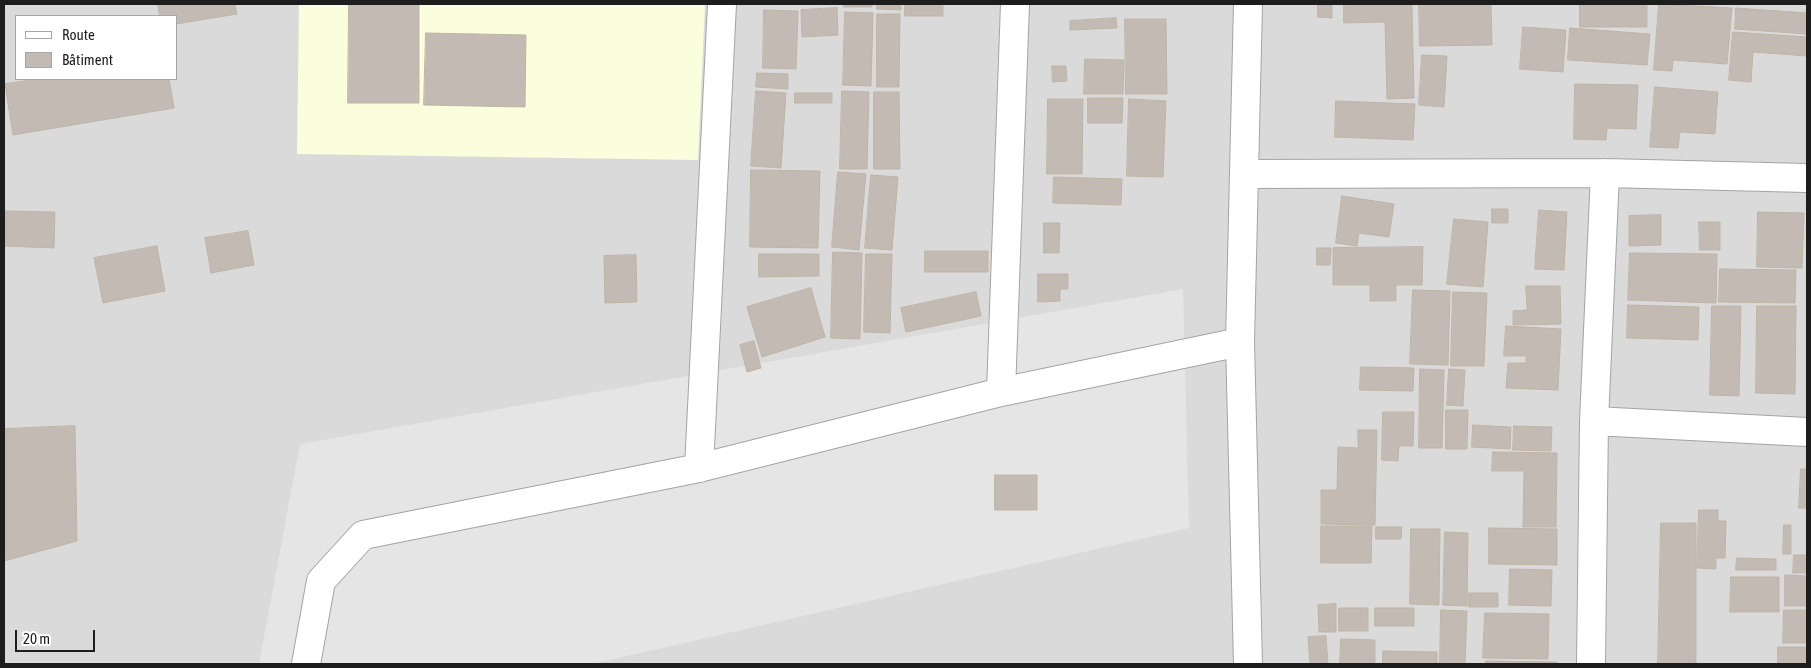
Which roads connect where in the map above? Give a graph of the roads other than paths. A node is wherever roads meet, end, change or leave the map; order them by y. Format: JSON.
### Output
{"nodes":[{"id":1,"x":722,"y":4,"type":"edge"},
{"id":2,"x":1015,"y":4,"type":"edge"},
{"id":3,"x":1248,"y":4,"type":"edge"},
{"id":4,"x":1605,"y":173,"type":"junction"},
{"id":5,"x":1244,"y":174,"type":"junction"},
{"id":6,"x":1807,"y":178,"type":"edge"},
{"id":7,"x":1240,"y":342,"type":"junction"},
{"id":8,"x":1000,"y":392,"type":"junction"},
{"id":9,"x":1594,"y":421,"type":"junction"},
{"id":10,"x":1807,"y":432,"type":"edge"},
{"id":11,"x":698,"y":468,"type":"junction"},
{"id":12,"x":306,"y":664,"type":"edge"},
{"id":13,"x":1248,"y":664,"type":"edge"},
{"id":14,"x":1592,"y":664,"type":"edge"}],
"edges":[{"from":1,"to":11,"type":"street"},
{"from":2,"to":8,"type":"street"},
{"from":3,"to":5,"type":"street"},
{"from":4,"to":5,"type":"street"},
{"from":4,"to":6,"type":"street"},
{"from":4,"to":9,"type":"street"},
{"from":5,"to":7,"type":"street"},
{"from":7,"to":8,"type":"street"},
{"from":7,"to":13,"type":"street"},
{"from":8,"to":11,"type":"street"},
{"from":9,"to":10,"type":"street"},
{"from":9,"to":14,"type":"street"},
{"from":11,"to":12,"type":"street"}]}
